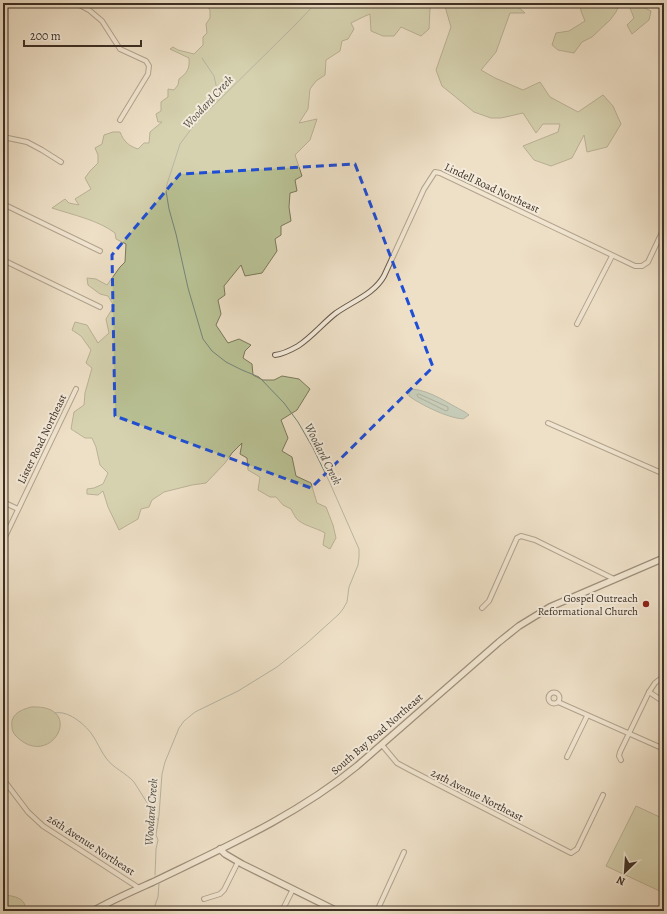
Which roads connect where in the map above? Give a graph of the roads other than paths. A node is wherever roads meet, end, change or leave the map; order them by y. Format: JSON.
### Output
{"nodes":[{"id":1,"x":76,"y":3,"type":"edge"},
{"id":2,"x":120,"y":120,"type":"dead end"},
{"id":3,"x":3,"y":137,"type":"edge"},
{"id":4,"x":61,"y":162,"type":"dead end"},
{"id":5,"x":3,"y":204,"type":"edge"},
{"id":6,"x":664,"y":228,"type":"edge"},
{"id":7,"x":100,"y":251,"type":"dead end"},
{"id":8,"x":612,"y":256,"type":"junction"},
{"id":9,"x":3,"y":260,"type":"edge"},
{"id":10,"x":100,"y":306,"type":"dead end"},
{"id":11,"x":578,"y":324,"type":"dead end"},
{"id":12,"x":275,"y":355,"type":"dead end"},
{"id":13,"x":76,"y":389,"type":"dead end"},
{"id":14,"x":548,"y":423,"type":"dead end"},
{"id":15,"x":664,"y":474,"type":"edge"},
{"id":16,"x":3,"y":502,"type":"edge"},
{"id":17,"x":18,"y":509,"type":"junction"},
{"id":18,"x":3,"y":541,"type":"edge"},
{"id":19,"x":664,"y":558,"type":"edge"},
{"id":20,"x":614,"y":579,"type":"junction"},
{"id":21,"x":482,"y":608,"type":"dead end"},
{"id":22,"x":664,"y":676,"type":"edge"},
{"id":23,"x":649,"y":692,"type":"junction"},
{"id":24,"x":558,"y":702,"type":"dead end"},
{"id":25,"x":664,"y":702,"type":"edge"},
{"id":26,"x":587,"y":716,"type":"junction"},
{"id":27,"x":628,"y":734,"type":"junction"},
{"id":28,"x":382,"y":745,"type":"junction"},
{"id":29,"x":664,"y":749,"type":"edge"},
{"id":30,"x":567,"y":757,"type":"dead end"},
{"id":31,"x":621,"y":760,"type":"dead end"},
{"id":32,"x":3,"y":779,"type":"edge"},
{"id":33,"x":603,"y":795,"type":"dead end"},
{"id":34,"x":220,"y":849,"type":"junction"},
{"id":35,"x":404,"y":852,"type":"dead end"},
{"id":36,"x":238,"y":862,"type":"junction"},
{"id":37,"x":139,"y":888,"type":"junction"},
{"id":38,"x":293,"y":889,"type":"junction"},
{"id":39,"x":204,"y":899,"type":"dead end"},
{"id":40,"x":93,"y":911,"type":"edge"},
{"id":41,"x":282,"y":911,"type":"edge"},
{"id":42,"x":337,"y":911,"type":"edge"},
{"id":43,"x":377,"y":911,"type":"edge"}],
"edges":[{"from":1,"to":2,"type":"street"},
{"from":3,"to":4,"type":"street"},
{"from":5,"to":7,"type":"street"},
{"from":6,"to":8,"type":"street","name":"Lindell Road Northeast"},
{"from":8,"to":11,"type":"street"},
{"from":8,"to":12,"type":"street","name":"Lindell Road Northeast"},
{"from":9,"to":10,"type":"street"},
{"from":13,"to":17,"type":"street","name":"Lister Road Northeast"},
{"from":14,"to":15,"type":"street"},
{"from":16,"to":17,"type":"street"},
{"from":17,"to":18,"type":"street","name":"Lister Road Northeast"},
{"from":19,"to":20,"type":"street","name":"South Bay Road Northeast"},
{"from":20,"to":21,"type":"street"},
{"from":20,"to":28,"type":"street","name":"South Bay Road Northeast"},
{"from":22,"to":23,"type":"street"},
{"from":23,"to":25,"type":"street"},
{"from":23,"to":27,"type":"street"},
{"from":24,"to":26,"type":"street"},
{"from":26,"to":27,"type":"street"},
{"from":26,"to":30,"type":"street"},
{"from":27,"to":29,"type":"street"},
{"from":27,"to":31,"type":"street"},
{"from":28,"to":33,"type":"street","name":"24th Avenue Northeast"},
{"from":28,"to":34,"type":"street","name":"South Bay Road Northeast"},
{"from":32,"to":37,"type":"street","name":"26th Avenue Northeast"},
{"from":34,"to":36,"type":"street"},
{"from":34,"to":37,"type":"street","name":"South Bay Road Northeast"},
{"from":35,"to":43,"type":"street"},
{"from":36,"to":38,"type":"street"},
{"from":36,"to":39,"type":"street"},
{"from":37,"to":40,"type":"street","name":"South Bay Road Northeast"},
{"from":38,"to":41,"type":"street"},
{"from":38,"to":42,"type":"street"}]}
